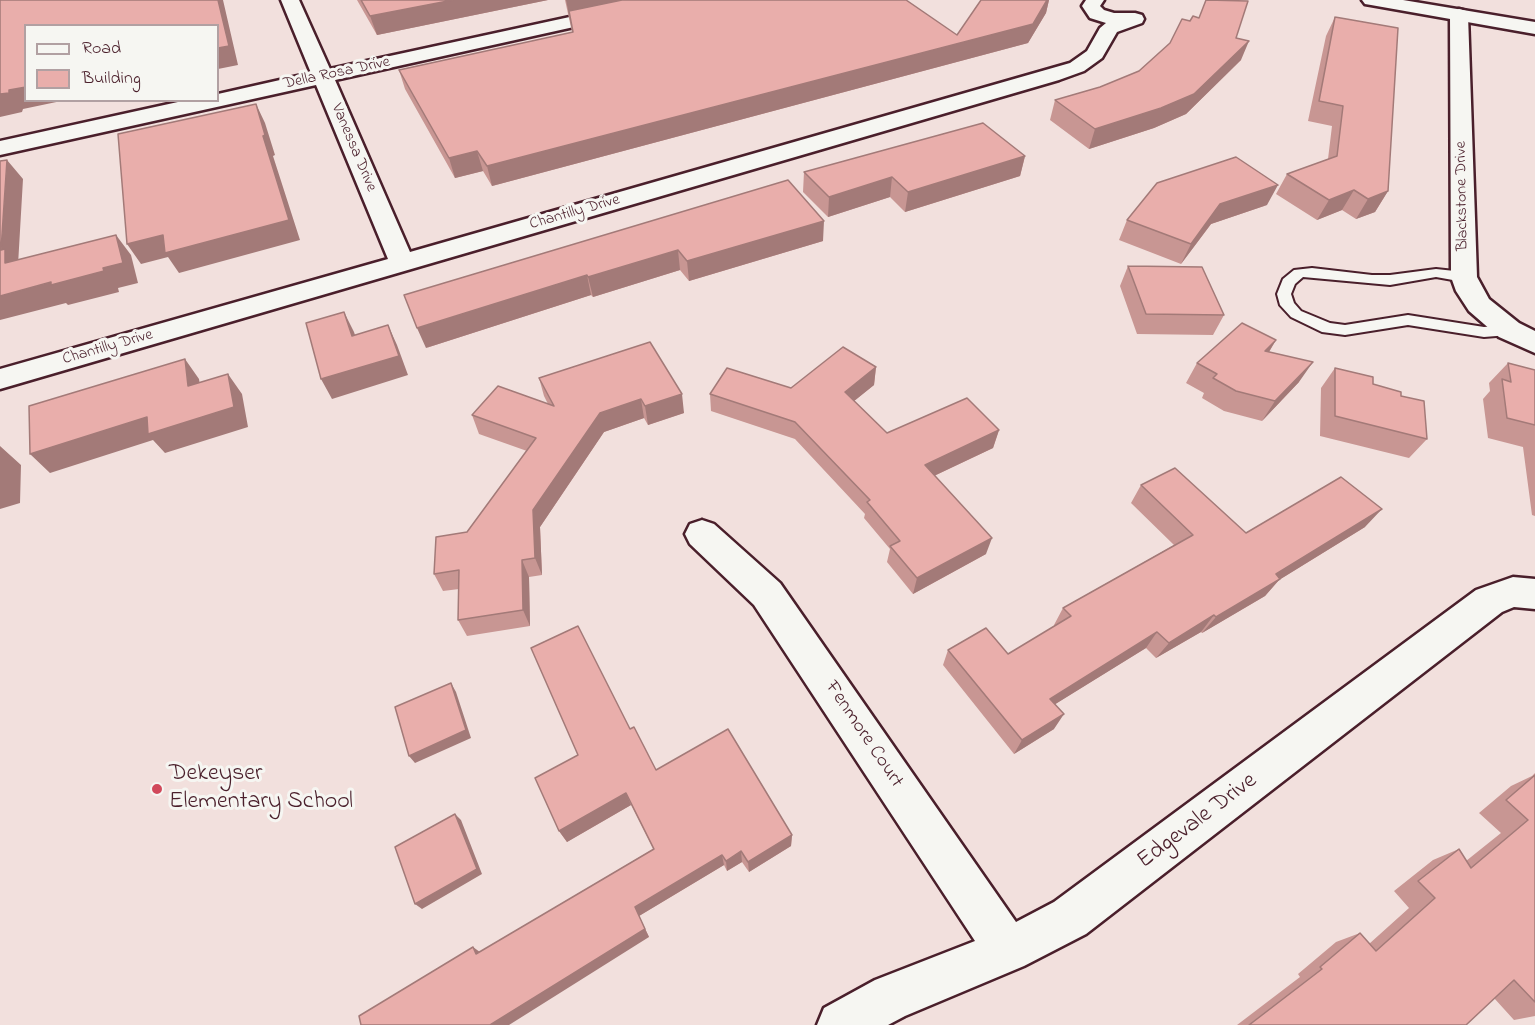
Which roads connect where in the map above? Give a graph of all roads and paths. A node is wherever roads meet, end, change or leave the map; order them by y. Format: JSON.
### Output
{"nodes":[{"id":1,"x":290,"y":0,"type":"edge"},
{"id":2,"x":673,"y":0,"type":"edge"},
{"id":3,"x":1371,"y":0,"type":"edge"},
{"id":4,"x":1134,"y":1,"type":"edge"},
{"id":5,"x":1108,"y":15,"type":"edge"},
{"id":6,"x":1459,"y":15,"type":"junction"},
{"id":7,"x":1535,"y":28,"type":"edge"},
{"id":8,"x":323,"y":77,"type":"junction"},
{"id":9,"x":219,"y":100,"type":"edge"},
{"id":10,"x":209,"y":102,"type":"edge"},
{"id":11,"x":0,"y":148,"type":"edge"},
{"id":12,"x":402,"y":262,"type":"junction"},
{"id":13,"x":1464,"y":277,"type":"junction"},
{"id":14,"x":1509,"y":330,"type":"junction"},
{"id":15,"x":1535,"y":343,"type":"edge"},
{"id":16,"x":0,"y":379,"type":"edge"},
{"id":17,"x":702,"y":534,"type":"dead end"},
{"id":18,"x":1535,"y":594,"type":"edge"},
{"id":19,"x":1008,"y":950,"type":"junction"},
{"id":20,"x":841,"y":1025,"type":"edge"}],
"edges":[{"from":1,"to":8,"type":"street","name":"Vanessa Drive"},
{"from":2,"to":8,"type":"street","name":"Della Rosa Drive"},
{"from":3,"to":6,"type":"street"},
{"from":4,"to":5,"type":"street","name":"Chantilly Drive"},
{"from":5,"to":12,"type":"street","name":"Chantilly Drive"},
{"from":6,"to":7,"type":"street"},
{"from":6,"to":13,"type":"street","name":"Blackstone Drive"},
{"from":8,"to":9,"type":"street","name":"Della Rosa Drive"},
{"from":8,"to":12,"type":"street","name":"Vanessa Drive"},
{"from":10,"to":11,"type":"street","name":"Della Rosa Drive"},
{"from":12,"to":16,"type":"street","name":"Chantilly Drive"},
{"from":13,"to":14,"type":"street","name":"Blackstone Drive"},
{"from":13,"to":14,"type":"lane"},
{"from":14,"to":15,"type":"street","name":"Blackstone Drive"},
{"from":17,"to":19,"type":"street","name":"Fenmore Court"},
{"from":18,"to":19,"type":"street","name":"Edgevale Drive"},
{"from":19,"to":20,"type":"street","name":"Edgevale Drive"}]}
